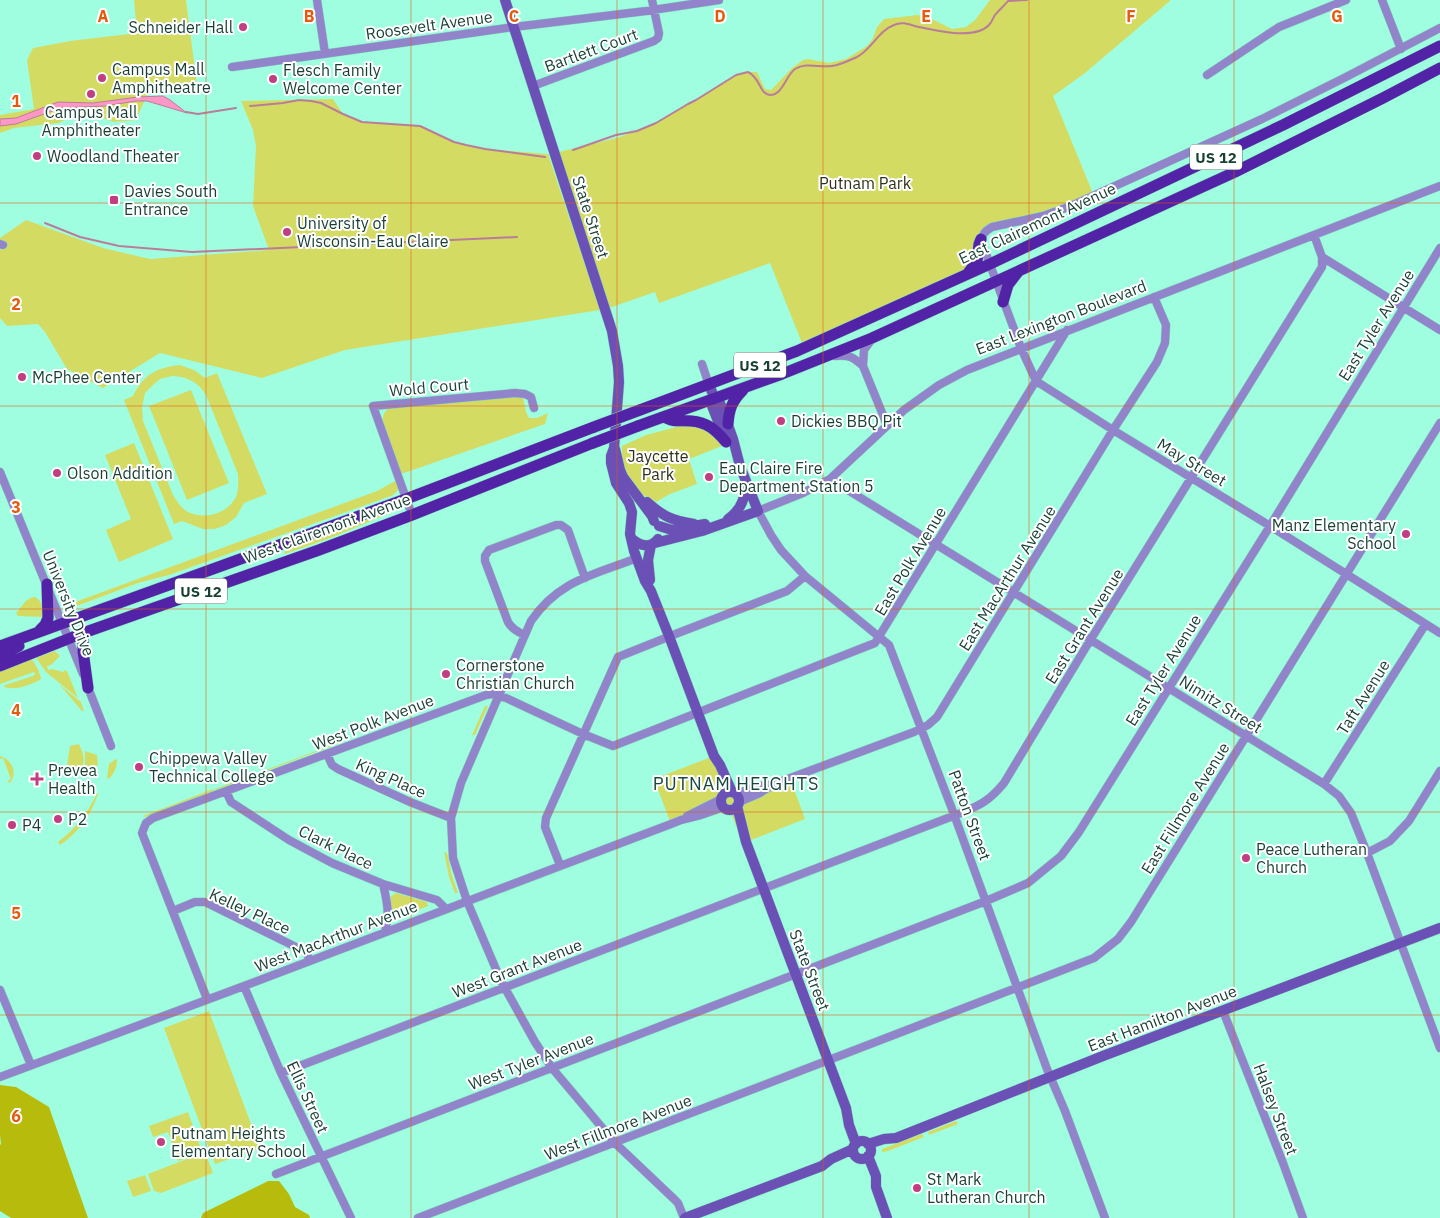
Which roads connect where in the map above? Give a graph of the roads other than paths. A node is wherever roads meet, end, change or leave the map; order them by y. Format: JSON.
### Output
{"nodes":[{"id":1,"x":317,"y":0,"type":"edge"},
{"id":2,"x":505,"y":0,"type":"edge"},
{"id":3,"x":652,"y":0,"type":"edge"},
{"id":4,"x":719,"y":0,"type":"edge"},
{"id":5,"x":1346,"y":0,"type":"edge"},
{"id":6,"x":1382,"y":0,"type":"edge"},
{"id":7,"x":654,"y":10,"type":"junction"},
{"id":8,"x":514,"y":27,"type":"junction"},
{"id":9,"x":1440,"y":28,"type":"edge"},
{"id":10,"x":1440,"y":46,"type":"edge"},
{"id":11,"x":1401,"y":49,"type":"junction"},
{"id":12,"x":325,"y":53,"type":"junction"},
{"id":13,"x":232,"y":67,"type":"dead end"},
{"id":14,"x":1440,"y":68,"type":"edge"},
{"id":15,"x":1207,"y":75,"type":"dead end"},
{"id":16,"x":533,"y":86,"type":"junction"},
{"id":17,"x":1440,"y":186,"type":"edge"},
{"id":18,"x":1314,"y":235,"type":"junction"},
{"id":19,"x":981,"y":239,"type":"junction"},
{"id":20,"x":1440,"y":248,"type":"edge"},
{"id":21,"x":1322,"y":257,"type":"junction"},
{"id":22,"x":990,"y":264,"type":"junction"},
{"id":23,"x":1020,"y":270,"type":"junction"},
{"id":24,"x":967,"y":274,"type":"junction"},
{"id":25,"x":995,"y":281,"type":"junction"},
{"id":26,"x":1154,"y":297,"type":"junction"},
{"id":27,"x":1004,"y":302,"type":"junction"},
{"id":28,"x":1403,"y":307,"type":"junction"},
{"id":29,"x":1068,"y":330,"type":"junction"},
{"id":30,"x":1440,"y":330,"type":"edge"},
{"id":31,"x":872,"y":338,"type":"junction"},
{"id":32,"x":1021,"y":348,"type":"junction"},
{"id":33,"x":828,"y":356,"type":"junction"},
{"id":34,"x":702,"y":364,"type":"dead end"},
{"id":35,"x":863,"y":366,"type":"junction"},
{"id":36,"x":1036,"y":381,"type":"junction"},
{"id":37,"x":710,"y":385,"type":"junction"},
{"id":38,"x":745,"y":388,"type":"junction"},
{"id":39,"x":715,"y":399,"type":"junction"},
{"id":40,"x":534,"y":408,"type":"dead end"},
{"id":41,"x":640,"y":410,"type":"joint"},
{"id":42,"x":664,"y":417,"type":"junction"},
{"id":43,"x":1440,"y":423,"type":"edge"},
{"id":44,"x":728,"y":424,"type":"junction"},
{"id":45,"x":887,"y":425,"type":"junction"},
{"id":46,"x":1113,"y":430,"type":"junction"},
{"id":47,"x":726,"y":442,"type":"junction"},
{"id":48,"x":614,"y":448,"type":"junction"},
{"id":49,"x":740,"y":466,"type":"junction"},
{"id":50,"x":0,"y":472,"type":"edge"},
{"id":51,"x":1192,"y":478,"type":"junction"},
{"id":52,"x":745,"y":479,"type":"junction"},
{"id":53,"x":830,"y":479,"type":"junction"},
{"id":54,"x":632,"y":488,"type":"junction"},
{"id":55,"x":406,"y":499,"type":"junction"},
{"id":56,"x":758,"y":511,"type":"junction"},
{"id":57,"x":412,"y":515,"type":"junction"},
{"id":58,"x":722,"y":523,"type":"junction"},
{"id":59,"x":632,"y":524,"type":"junction"},
{"id":60,"x":657,"y":524,"type":"junction"},
{"id":61,"x":698,"y":525,"type":"junction"},
{"id":62,"x":1270,"y":526,"type":"junction"},
{"id":63,"x":631,"y":538,"type":"junction"},
{"id":64,"x":653,"y":544,"type":"junction"},
{"id":65,"x":936,"y":544,"type":"junction"},
{"id":66,"x":637,"y":558,"type":"junction"},
{"id":67,"x":1346,"y":575,"type":"junction"},
{"id":68,"x":805,"y":576,"type":"junction"},
{"id":69,"x":585,"y":578,"type":"junction"},
{"id":70,"x":47,"y":584,"type":"junction"},
{"id":71,"x":651,"y":591,"type":"junction"},
{"id":72,"x":1014,"y":593,"type":"junction"},
{"id":73,"x":62,"y":622,"type":"junction"},
{"id":74,"x":1425,"y":625,"type":"junction"},
{"id":75,"x":39,"y":631,"type":"junction"},
{"id":76,"x":83,"y":633,"type":"junction"},
{"id":77,"x":1440,"y":633,"type":"edge"},
{"id":78,"x":524,"y":635,"type":"junction"},
{"id":79,"x":669,"y":636,"type":"junction"},
{"id":80,"x":879,"y":637,"type":"junction"},
{"id":81,"x":69,"y":639,"type":"junction"},
{"id":82,"x":1091,"y":640,"type":"junction"},
{"id":83,"x":0,"y":646,"type":"edge"},
{"id":84,"x":0,"y":655,"type":"edge"},
{"id":85,"x":0,"y":666,"type":"edge"},
{"id":86,"x":1169,"y":687,"type":"junction"},
{"id":87,"x":88,"y":688,"type":"junction"},
{"id":88,"x":499,"y":695,"type":"junction"},
{"id":89,"x":698,"y":712,"type":"junction"},
{"id":90,"x":921,"y":728,"type":"junction"},
{"id":91,"x":584,"y":734,"type":"junction"},
{"id":92,"x":1247,"y":736,"type":"junction"},
{"id":93,"x":111,"y":746,"type":"dead end"},
{"id":94,"x":327,"y":754,"type":"junction"},
{"id":95,"x":1440,"y":771,"type":"edge"},
{"id":96,"x":1324,"y":784,"type":"junction"},
{"id":97,"x":226,"y":791,"type":"junction"},
{"id":98,"x":730,"y":800,"type":"junction"},
{"id":99,"x":954,"y":816,"type":"junction"},
{"id":100,"x":451,"y":818,"type":"junction"},
{"id":101,"x":1367,"y":853,"type":"junction"},
{"id":102,"x":560,"y":865,"type":"junction"},
{"id":103,"x":383,"y":884,"type":"junction"},
{"id":104,"x":764,"y":889,"type":"junction"},
{"id":105,"x":467,"y":901,"type":"junction"},
{"id":106,"x":986,"y":901,"type":"junction"},
{"id":107,"x":446,"y":909,"type":"junction"},
{"id":108,"x":173,"y":911,"type":"junction"},
{"id":109,"x":1440,"y":928,"type":"edge"},
{"id":110,"x":385,"y":932,"type":"junction"},
{"id":111,"x":1400,"y":943,"type":"junction"},
{"id":112,"x":310,"y":961,"type":"junction"},
{"id":113,"x":796,"y":974,"type":"junction"},
{"id":114,"x":244,"y":986,"type":"junction"},
{"id":115,"x":505,"y":988,"type":"junction"},
{"id":116,"x":1017,"y":988,"type":"junction"},
{"id":117,"x":0,"y":990,"type":"edge"},
{"id":118,"x":207,"y":999,"type":"junction"},
{"id":119,"x":1223,"y":1011,"type":"junction"},
{"id":120,"x":1438,"y":1036,"type":"edge"},
{"id":121,"x":1440,"y":1048,"type":"edge"},
{"id":122,"x":828,"y":1061,"type":"junction"},
{"id":123,"x":31,"y":1065,"type":"junction"},
{"id":124,"x":552,"y":1068,"type":"junction"},
{"id":125,"x":281,"y":1074,"type":"junction"},
{"id":126,"x":0,"y":1077,"type":"edge"},
{"id":127,"x":1050,"y":1078,"type":"junction"},
{"id":128,"x":615,"y":1143,"type":"junction"},
{"id":129,"x":862,"y":1150,"type":"junction"},
{"id":130,"x":320,"y":1156,"type":"junction"},
{"id":131,"x":276,"y":1174,"type":"dead end"},
{"id":132,"x":350,"y":1218,"type":"edge"},
{"id":133,"x":418,"y":1218,"type":"edge"},
{"id":134,"x":685,"y":1218,"type":"edge"},
{"id":135,"x":887,"y":1218,"type":"edge"},
{"id":136,"x":1105,"y":1218,"type":"edge"},
{"id":137,"x":1303,"y":1218,"type":"edge"}],
"edges":[{"from":1,"to":12,"type":"street"},
{"from":2,"to":8,"type":"main road","name":"State Street"},
{"from":3,"to":7,"type":"street","name":"Bartlett Court"},
{"from":4,"to":7,"type":"street","name":"Roosevelt Avenue"},
{"from":5,"to":15,"type":"street"},
{"from":6,"to":11,"type":"street"},
{"from":7,"to":8,"type":"street","name":"Roosevelt Avenue"},
{"from":7,"to":16,"type":"street","name":"Bartlett Court"},
{"from":8,"to":12,"type":"street","name":"Roosevelt Avenue"},
{"from":8,"to":16,"type":"main road","name":"State Street"},
{"from":9,"to":11,"type":"street"},
{"from":10,"to":22,"type":"main road","name":"East Clairemont Avenue","number":"US 12"},
{"from":11,"to":19,"type":"street"},
{"from":12,"to":13,"type":"street","name":"Roosevelt Avenue"},
{"from":14,"to":23,"type":"main road","number":"US 12"},
{"from":16,"to":48,"type":"main road","name":"State Street"},
{"from":17,"to":18,"type":"street","name":"East Lexington Boulevard"},
{"from":18,"to":21,"type":"street"},
{"from":18,"to":26,"type":"street","name":"East Lexington Boulevard"},
{"from":19,"to":22,"type":"street"},
{"from":19,"to":24,"type":"main road"},
{"from":20,"to":28,"type":"street","name":"East Tyler Avenue"},
{"from":21,"to":28,"type":"street"},
{"from":21,"to":51,"type":"street","name":"East Grant Avenue"},
{"from":22,"to":24,"type":"main road","name":"East Clairemont Avenue","number":"US 12"},
{"from":22,"to":25,"type":"street"},
{"from":23,"to":25,"type":"main road","number":"US 12"},
{"from":23,"to":27,"type":"main road"},
{"from":24,"to":37,"type":"main road","name":"East Clairemont Avenue","number":"US 12"},
{"from":25,"to":27,"type":"street"},
{"from":25,"to":31,"type":"main road","number":"US 12"},
{"from":26,"to":29,"type":"street","name":"East Lexington Boulevard"},
{"from":26,"to":46,"type":"street","name":"East MacArthur Avenue"},
{"from":27,"to":32,"type":"street"},
{"from":28,"to":30,"type":"street"},
{"from":28,"to":62,"type":"street","name":"East Tyler Avenue"},
{"from":29,"to":32,"type":"street","name":"East Lexington Boulevard"},
{"from":29,"to":36,"type":"street","name":"East Polk Avenue"},
{"from":31,"to":33,"type":"main road","number":"US 12"},
{"from":31,"to":35,"type":"street"},
{"from":32,"to":36,"type":"street"},
{"from":32,"to":45,"type":"street","name":"East Lexington Boulevard"},
{"from":33,"to":35,"type":"street"},
{"from":33,"to":38,"type":"main road","number":"US 12"},
{"from":34,"to":37,"type":"street","name":"Patton Street"},
{"from":35,"to":45,"type":"street"},
{"from":36,"to":46,"type":"street","name":"May Street"},
{"from":36,"to":65,"type":"street","name":"East Polk Avenue"},
{"from":37,"to":39,"type":"main road","name":"Patton Street"},
{"from":37,"to":41,"type":"main road","name":"East Clairemont Avenue","number":"US 12"},
{"from":38,"to":39,"type":"main road","number":"US 12"},
{"from":38,"to":44,"type":"main road"},
{"from":39,"to":42,"type":"main road","number":"US 12"},
{"from":39,"to":44,"type":"main road","name":"Patton Street"},
{"from":39,"to":47,"type":"main road","name":"Patton Street"},
{"from":40,"to":55,"type":"street","name":"Wold Court"},
{"from":41,"to":55,"type":"main road","name":"West Clairemont Avenue","number":"US 12","bridge":true},
{"from":42,"to":47,"type":"main road"},
{"from":42,"to":57,"type":"main road","name":"West Clairemont Avenue","number":"US 12","bridge":true},
{"from":43,"to":67,"type":"street","name":"East Fillmore Avenue"},
{"from":44,"to":49,"type":"main road","name":"Patton Street"},
{"from":45,"to":53,"type":"street","name":"East Lexington Boulevard"},
{"from":46,"to":51,"type":"street","name":"May Street"},
{"from":46,"to":72,"type":"street","name":"East MacArthur Avenue"},
{"from":47,"to":49,"type":"main road","name":"Patton Street"},
{"from":48,"to":54,"type":"main road","name":"State Street"},
{"from":48,"to":59,"type":"main road","name":"State Street"},
{"from":49,"to":52,"type":"main road","name":"Patton Street"},
{"from":50,"to":70,"type":"street","name":"University Drive"},
{"from":51,"to":62,"type":"street","name":"May Street"},
{"from":51,"to":82,"type":"street","name":"East Grant Avenue"},
{"from":52,"to":56,"type":"main road","name":"Patton Street"},
{"from":52,"to":58,"type":"main road","name":"East Lexington Boulevard"},
{"from":53,"to":56,"type":"street","name":"East Lexington Boulevard"},
{"from":53,"to":65,"type":"street","name":"Nimitz Street"},
{"from":54,"to":60,"type":"main road","name":"State Street"},
{"from":54,"to":61,"type":"main road"},
{"from":55,"to":57,"type":"street","name":"Wold Court"},
{"from":55,"to":73,"type":"main road","name":"West Clairemont Avenue","number":"US 12"},
{"from":56,"to":58,"type":"main road","name":"East Lexington Boulevard"},
{"from":56,"to":68,"type":"street","name":"Patton Street"},
{"from":57,"to":76,"type":"main road","name":"West Clairemont Avenue","number":"US 12"},
{"from":58,"to":61,"type":"main road","name":"East Lexington Boulevard"},
{"from":58,"to":64,"type":"main road","name":"East Lexington Boulevard"},
{"from":59,"to":60,"type":"main road"},
{"from":59,"to":63,"type":"main road"},
{"from":60,"to":61,"type":"main road","name":"East Lexington Boulevard"},
{"from":60,"to":64,"type":"main road"},
{"from":62,"to":67,"type":"street","name":"May Street"},
{"from":62,"to":86,"type":"street","name":"East Tyler Avenue"},
{"from":63,"to":64,"type":"main road"},
{"from":63,"to":66,"type":"main road","name":"State Street"},
{"from":64,"to":71,"type":"main road","name":"State Street"},
{"from":65,"to":72,"type":"street","name":"Nimitz Street"},
{"from":65,"to":80,"type":"street","name":"East Polk Avenue"},
{"from":66,"to":69,"type":"street"},
{"from":66,"to":71,"type":"main road","name":"State Street"},
{"from":67,"to":74,"type":"street","name":"May Street"},
{"from":67,"to":92,"type":"street","name":"East Fillmore Avenue"},
{"from":68,"to":79,"type":"street"},
{"from":68,"to":80,"type":"street","name":"Patton Street"},
{"from":69,"to":78,"type":"street"},
{"from":69,"to":78,"type":"street"},
{"from":70,"to":73,"type":"street","name":"University Drive"},
{"from":70,"to":75,"type":"main road"},
{"from":71,"to":79,"type":"main road","name":"State Street"},
{"from":72,"to":82,"type":"street","name":"Nimitz Street"},
{"from":72,"to":90,"type":"street","name":"East MacArthur Avenue"},
{"from":73,"to":75,"type":"main road","name":"West Clairemont Avenue","number":"US 12"},
{"from":73,"to":81,"type":"street","name":"University Drive"},
{"from":73,"to":84,"type":"main road"},
{"from":74,"to":77,"type":"street","name":"May Street"},
{"from":74,"to":96,"type":"street","name":"Taft Avenue"},
{"from":75,"to":83,"type":"main road","name":"West Clairemont Avenue","number":"US 12"},
{"from":76,"to":81,"type":"main road","name":"West Clairemont Avenue","number":"US 12"},
{"from":76,"to":87,"type":"main road"},
{"from":78,"to":88,"type":"street"},
{"from":79,"to":89,"type":"main road","name":"State Street"},
{"from":79,"to":91,"type":"street"},
{"from":80,"to":89,"type":"street","name":"East Polk Avenue"},
{"from":80,"to":90,"type":"street","name":"Patton Street"},
{"from":81,"to":85,"type":"main road","name":"West Clairemont Avenue","number":"US 12"},
{"from":81,"to":87,"type":"street","name":"University Drive"},
{"from":82,"to":86,"type":"street","name":"Nimitz Street"},
{"from":82,"to":99,"type":"street","name":"East Grant Avenue"},
{"from":86,"to":92,"type":"street","name":"Nimitz Street"},
{"from":86,"to":106,"type":"street","name":"East Tyler Avenue"},
{"from":87,"to":93,"type":"street","name":"University Drive"},
{"from":88,"to":91,"type":"street"},
{"from":88,"to":94,"type":"street","name":"West Polk Avenue"},
{"from":88,"to":100,"type":"street"},
{"from":89,"to":91,"type":"street"},
{"from":89,"to":98,"type":"main road","name":"State Street"},
{"from":90,"to":98,"type":"street","name":"East MacArthur Avenue"},
{"from":90,"to":99,"type":"street","name":"Patton Street"},
{"from":91,"to":102,"type":"street"},
{"from":92,"to":96,"type":"street","name":"Nimitz Street"},
{"from":92,"to":116,"type":"street","name":"East Fillmore Avenue"},
{"from":94,"to":97,"type":"street","name":"West Polk Avenue"},
{"from":94,"to":100,"type":"street","name":"King Place"},
{"from":95,"to":101,"type":"street"},
{"from":96,"to":101,"type":"street","name":"Nimitz Street"},
{"from":97,"to":103,"type":"street","name":"Clark Place"},
{"from":97,"to":108,"type":"street","name":"West Polk Avenue"},
{"from":98,"to":102,"type":"street","name":"West MacArthur Avenue"},
{"from":98,"to":104,"type":"main road","name":"State Street"},
{"from":99,"to":104,"type":"street","name":"East Grant Avenue"},
{"from":99,"to":106,"type":"street","name":"Patton Street"},
{"from":100,"to":105,"type":"street"},
{"from":101,"to":111,"type":"street","name":"Nimitz Street"},
{"from":102,"to":105,"type":"street","name":"West MacArthur Avenue"},
{"from":103,"to":107,"type":"street","name":"Clark Place"},
{"from":103,"to":110,"type":"street"},
{"from":104,"to":113,"type":"main road","name":"State Street"},
{"from":104,"to":115,"type":"street","name":"West Grant Avenue"},
{"from":105,"to":107,"type":"street","name":"West MacArthur Avenue"},
{"from":105,"to":115,"type":"street"},
{"from":106,"to":113,"type":"street","name":"East Tyler Avenue"},
{"from":106,"to":116,"type":"street","name":"Patton Street"},
{"from":107,"to":110,"type":"street","name":"West MacArthur Avenue"},
{"from":108,"to":112,"type":"street","name":"Kelley Place"},
{"from":108,"to":118,"type":"street"},
{"from":109,"to":111,"type":"main road","name":"East Hamilton Avenue"},
{"from":110,"to":112,"type":"street","name":"West MacArthur Avenue"},
{"from":111,"to":119,"type":"main road","name":"East Hamilton Avenue"},
{"from":111,"to":120,"type":"street","name":"Nimitz Street"},
{"from":112,"to":114,"type":"street","name":"West MacArthur Avenue"},
{"from":113,"to":122,"type":"main road","name":"State Street"},
{"from":113,"to":124,"type":"street","name":"West Tyler Avenue"},
{"from":114,"to":118,"type":"street","name":"West MacArthur Avenue"},
{"from":114,"to":125,"type":"street","name":"Ellis Street"},
{"from":115,"to":124,"type":"street"},
{"from":115,"to":125,"type":"street","name":"West Grant Avenue"},
{"from":116,"to":122,"type":"street","name":"East Fillmore Avenue"},
{"from":116,"to":127,"type":"street","name":"Patton Street"},
{"from":117,"to":123,"type":"street"},
{"from":118,"to":123,"type":"street","name":"West MacArthur Avenue"},
{"from":119,"to":127,"type":"main road","name":"East Hamilton Avenue"},
{"from":119,"to":137,"type":"street","name":"Halsey Street"},
{"from":120,"to":121,"type":"street","name":"Nimitz Street"},
{"from":122,"to":128,"type":"street","name":"West Fillmore Avenue"},
{"from":122,"to":129,"type":"main road","name":"State Street"},
{"from":123,"to":126,"type":"street","name":"West MacArthur Avenue"},
{"from":124,"to":128,"type":"street"},
{"from":124,"to":130,"type":"street","name":"West Tyler Avenue"},
{"from":125,"to":130,"type":"street","name":"Ellis Street"},
{"from":127,"to":129,"type":"main road","name":"East Hamilton Avenue"},
{"from":127,"to":136,"type":"street","name":"Patton Street"},
{"from":128,"to":133,"type":"street","name":"West Fillmore Avenue"},
{"from":128,"to":134,"type":"street"},
{"from":129,"to":134,"type":"main road","name":"East Hamilton Avenue"},
{"from":129,"to":135,"type":"main road","name":"State Street"},
{"from":130,"to":131,"type":"street","name":"West Tyler Avenue"},
{"from":130,"to":132,"type":"street","name":"Ellis Street"}]}
